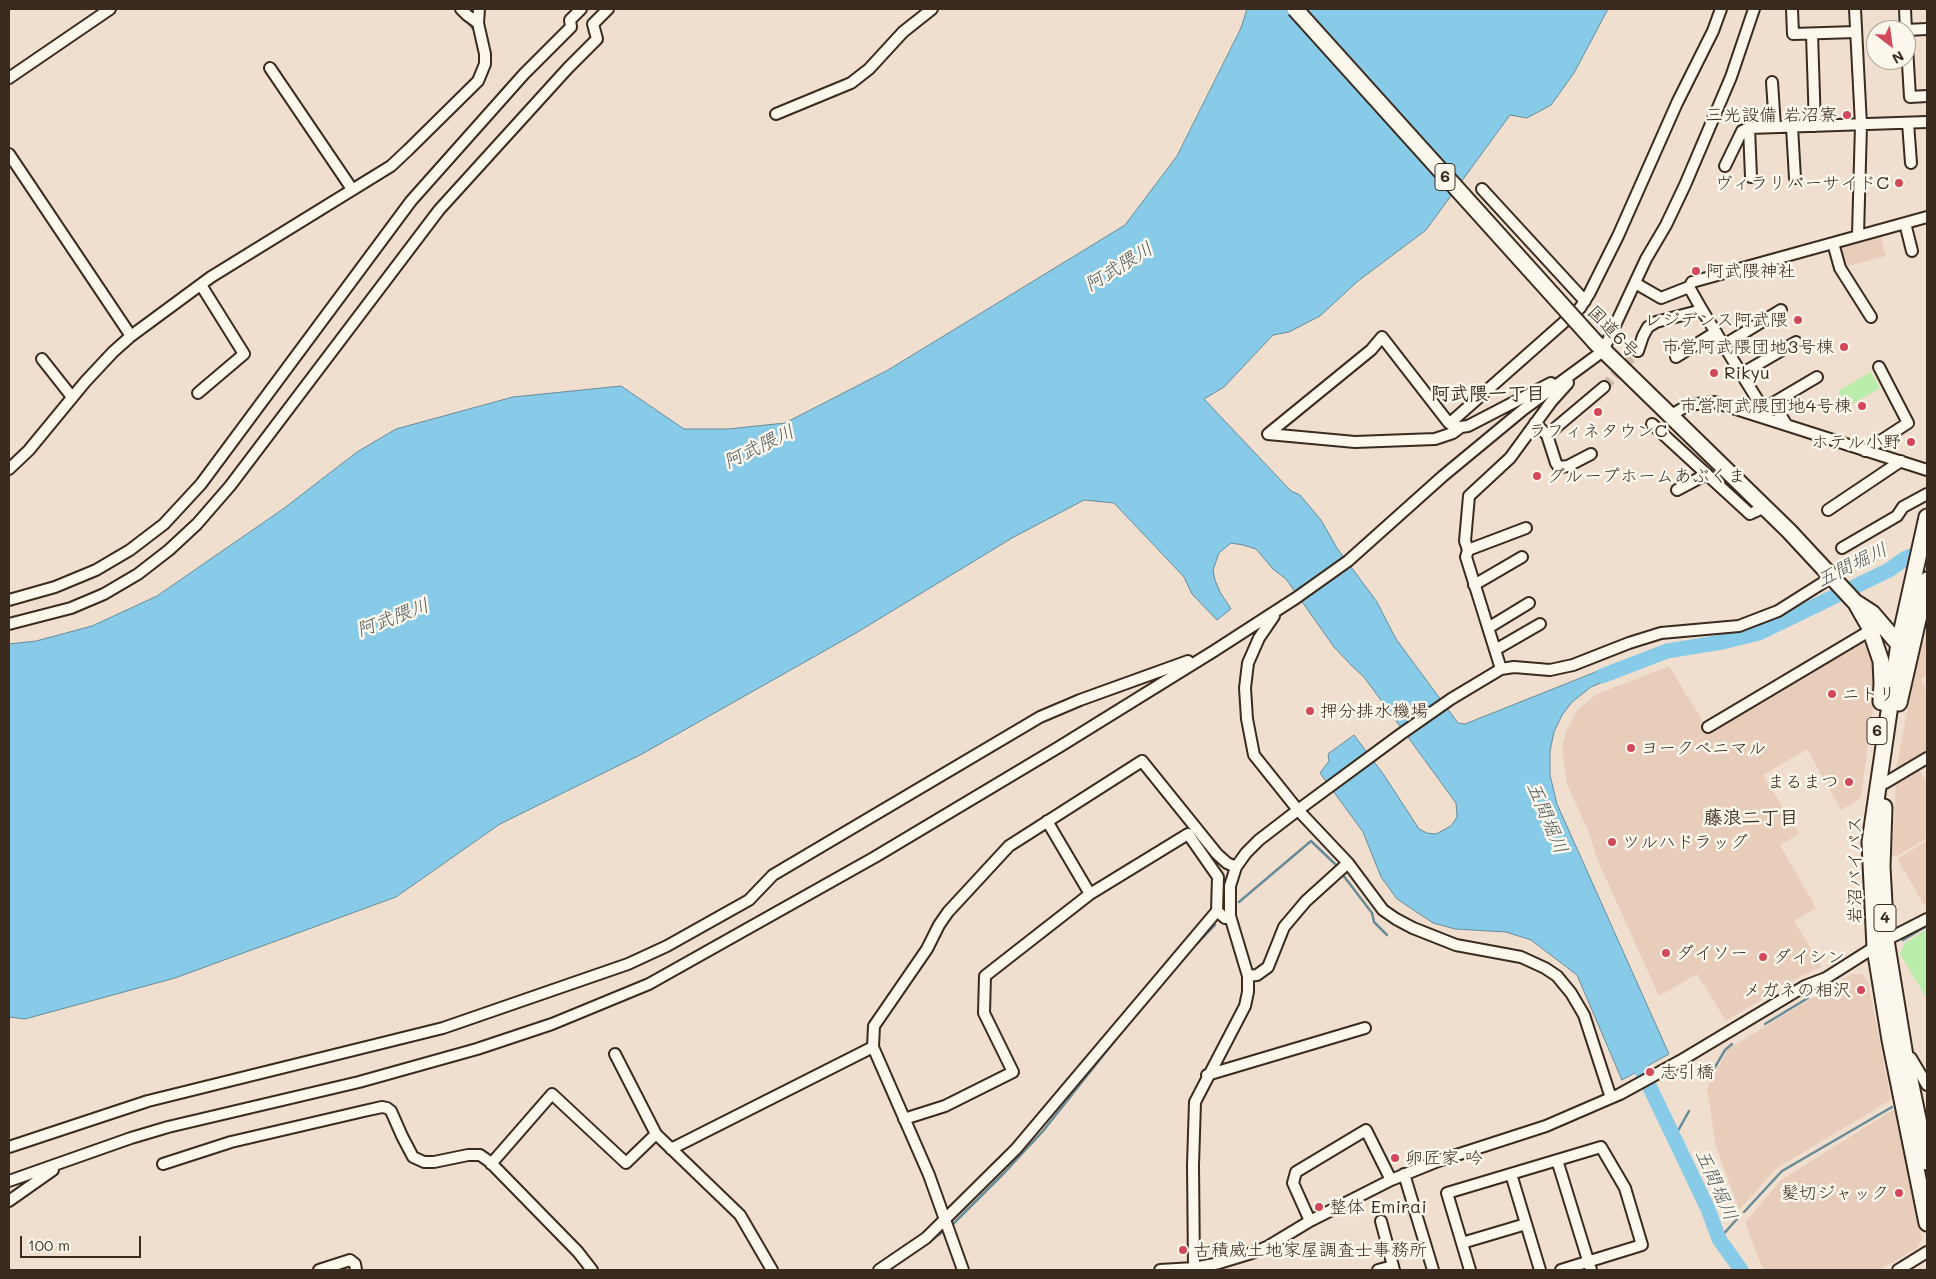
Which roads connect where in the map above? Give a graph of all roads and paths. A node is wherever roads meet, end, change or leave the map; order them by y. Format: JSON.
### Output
{"nodes":[{"id":1,"x":110,"y":9,"type":"edge"},
{"id":2,"x":461,"y":9,"type":"edge"},
{"id":3,"x":479,"y":9,"type":"edge"},
{"id":4,"x":582,"y":9,"type":"edge"},
{"id":5,"x":608,"y":9,"type":"edge"},
{"id":6,"x":932,"y":9,"type":"edge"},
{"id":7,"x":1295,"y":9,"type":"edge"},
{"id":8,"x":1721,"y":9,"type":"edge"},
{"id":9,"x":1754,"y":9,"type":"edge"},
{"id":10,"x":1792,"y":9,"type":"edge"},
{"id":11,"x":1855,"y":9,"type":"edge"},
{"id":12,"x":478,"y":23,"type":"junction"},
{"id":13,"x":1856,"y":32,"type":"junction"},
{"id":14,"x":1812,"y":34,"type":"junction"},
{"id":15,"x":270,"y":68,"type":"dead end"},
{"id":16,"x":1908,"y":70,"type":"edge"},
{"id":17,"x":9,"y":78,"type":"edge"},
{"id":18,"x":1772,"y":82,"type":"dead end"},
{"id":19,"x":1927,"y":96,"type":"edge"},
{"id":20,"x":776,"y":114,"type":"dead end"},
{"id":21,"x":1927,"y":122,"type":"edge"},
{"id":22,"x":1908,"y":123,"type":"junction"},
{"id":23,"x":1861,"y":125,"type":"junction"},
{"id":24,"x":1815,"y":126,"type":"junction"},
{"id":25,"x":1792,"y":127,"type":"junction"},
{"id":26,"x":1749,"y":128,"type":"junction"},
{"id":27,"x":1775,"y":128,"type":"junction"},
{"id":28,"x":9,"y":154,"type":"edge"},
{"id":29,"x":1911,"y":163,"type":"dead end"},
{"id":30,"x":1725,"y":166,"type":"dead end"},
{"id":31,"x":1751,"y":177,"type":"dead end"},
{"id":32,"x":1795,"y":178,"type":"dead end"},
{"id":33,"x":352,"y":189,"type":"junction"},
{"id":34,"x":1482,"y":189,"type":"dead end"},
{"id":35,"x":1927,"y":217,"type":"edge"},
{"id":36,"x":1905,"y":223,"type":"junction"},
{"id":37,"x":1858,"y":236,"type":"junction"},
{"id":38,"x":1833,"y":243,"type":"junction"},
{"id":39,"x":1912,"y":251,"type":"dead end"},
{"id":40,"x":1635,"y":283,"type":"junction"},
{"id":41,"x":201,"y":285,"type":"junction"},
{"id":42,"x":1689,"y":286,"type":"junction"},
{"id":43,"x":1585,"y":301,"type":"junction"},
{"id":44,"x":1702,"y":310,"type":"junction"},
{"id":45,"x":1781,"y":310,"type":"dead end"},
{"id":46,"x":1871,"y":317,"type":"dead end"},
{"id":47,"x":1716,"y":332,"type":"junction"},
{"id":48,"x":132,"y":336,"type":"junction"},
{"id":49,"x":1796,"y":342,"type":"dead end"},
{"id":50,"x":1724,"y":345,"type":"junction"},
{"id":51,"x":1600,"y":347,"type":"junction"},
{"id":52,"x":1638,"y":351,"type":"tunnel mouth"},
{"id":53,"x":1676,"y":357,"type":"dead end"},
{"id":54,"x":42,"y":359,"type":"dead end"},
{"id":55,"x":1583,"y":367,"type":"junction"},
{"id":56,"x":1879,"y":367,"type":"dead end"},
{"id":57,"x":1741,"y":374,"type":"junction"},
{"id":58,"x":1817,"y":377,"type":"dead end"},
{"id":59,"x":1604,"y":387,"type":"tunnel mouth"},
{"id":60,"x":198,"y":393,"type":"dead end"},
{"id":61,"x":72,"y":397,"type":"junction"},
{"id":62,"x":1776,"y":408,"type":"junction"},
{"id":63,"x":1670,"y":416,"type":"junction"},
{"id":64,"x":1450,"y":423,"type":"junction"},
{"id":65,"x":1535,"y":423,"type":"junction"},
{"id":66,"x":1652,"y":424,"type":"dead end"},
{"id":67,"x":1786,"y":424,"type":"junction"},
{"id":68,"x":1461,"y":427,"type":"junction"},
{"id":69,"x":1547,"y":435,"type":"junction"},
{"id":70,"x":1865,"y":451,"type":"junction"},
{"id":71,"x":1591,"y":454,"type":"dead end"},
{"id":72,"x":1901,"y":461,"type":"junction"},
{"id":73,"x":9,"y":469,"type":"edge"},
{"id":74,"x":1927,"y":470,"type":"edge"},
{"id":75,"x":1707,"y":474,"type":"junction"},
{"id":76,"x":1677,"y":490,"type":"dead end"},
{"id":77,"x":1927,"y":494,"type":"edge"},
{"id":78,"x":1765,"y":507,"type":"junction"},
{"id":79,"x":1828,"y":510,"type":"dead end"},
{"id":80,"x":1927,"y":517,"type":"edge"},
{"id":81,"x":1526,"y":528,"type":"dead end"},
{"id":82,"x":1842,"y":548,"type":"dead end"},
{"id":83,"x":1468,"y":550,"type":"junction"},
{"id":84,"x":1522,"y":557,"type":"dead end"},
{"id":85,"x":1835,"y":580,"type":"junction"},
{"id":86,"x":1474,"y":585,"type":"junction"},
{"id":87,"x":1926,"y":588,"type":"edge"},
{"id":88,"x":9,"y":600,"type":"edge"},
{"id":89,"x":1855,"y":602,"type":"junction"},
{"id":90,"x":1529,"y":603,"type":"dead end"},
{"id":91,"x":1907,"y":606,"type":"junction"},
{"id":92,"x":1277,"y":611,"type":"junction"},
{"id":93,"x":1872,"y":613,"type":"junction"},
{"id":94,"x":9,"y":624,"type":"edge"},
{"id":95,"x":1540,"y":624,"type":"dead end"},
{"id":96,"x":1488,"y":628,"type":"junction"},
{"id":97,"x":1871,"y":630,"type":"junction"},
{"id":98,"x":1899,"y":643,"type":"junction"},
{"id":99,"x":1495,"y":650,"type":"junction"},
{"id":100,"x":1214,"y":651,"type":"junction"},
{"id":101,"x":1501,"y":669,"type":"junction"},
{"id":102,"x":1906,"y":671,"type":"junction"},
{"id":103,"x":1708,"y":726,"type":"dead end"},
{"id":104,"x":1927,"y":758,"type":"edge"},
{"id":105,"x":1885,"y":783,"type":"junction"},
{"id":106,"x":1300,"y":808,"type":"junction"},
{"id":107,"x":1047,"y":821,"type":"junction"},
{"id":108,"x":1871,"y":833,"type":"junction"},
{"id":109,"x":1348,"y":863,"type":"junction"},
{"id":110,"x":1236,"y":866,"type":"junction"},
{"id":111,"x":1090,"y":894,"type":"junction"},
{"id":112,"x":1217,"y":911,"type":"junction"},
{"id":113,"x":1230,"y":916,"type":"junction"},
{"id":114,"x":1927,"y":919,"type":"edge"},
{"id":115,"x":1880,"y":944,"type":"junction"},
{"id":116,"x":1248,"y":976,"type":"junction"},
{"id":117,"x":1364,"y":1028,"type":"dead end"},
{"id":118,"x":873,"y":1047,"type":"junction"},
{"id":119,"x":615,"y":1054,"type":"dead end"},
{"id":120,"x":1905,"y":1056,"type":"junction"},
{"id":121,"x":1208,"y":1076,"type":"junction"},
{"id":122,"x":1927,"y":1085,"type":"edge"},
{"id":123,"x":1616,"y":1096,"type":"junction"},
{"id":124,"x":904,"y":1119,"type":"junction"},
{"id":125,"x":656,"y":1134,"type":"junction"},
{"id":126,"x":9,"y":1148,"type":"edge"},
{"id":127,"x":671,"y":1149,"type":"junction"},
{"id":128,"x":71,"y":1160,"type":"junction"},
{"id":129,"x":1556,"y":1160,"type":"junction"},
{"id":130,"x":1927,"y":1162,"type":"edge"},
{"id":131,"x":163,"y":1164,"type":"dead end"},
{"id":132,"x":492,"y":1164,"type":"junction"},
{"id":133,"x":1404,"y":1174,"type":"junction"},
{"id":134,"x":1511,"y":1174,"type":"junction"},
{"id":135,"x":1391,"y":1180,"type":"junction"},
{"id":136,"x":9,"y":1181,"type":"edge"},
{"id":137,"x":9,"y":1200,"type":"edge"},
{"id":138,"x":945,"y":1220,"type":"junction"},
{"id":139,"x":1310,"y":1221,"type":"junction"},
{"id":140,"x":1381,"y":1221,"type":"dead end"},
{"id":141,"x":1927,"y":1223,"type":"edge"},
{"id":142,"x":1526,"y":1224,"type":"junction"},
{"id":143,"x":1462,"y":1243,"type":"junction"},
{"id":144,"x":1927,"y":1252,"type":"edge"},
{"id":145,"x":1590,"y":1266,"type":"edge"},
{"id":146,"x":1194,"y":1268,"type":"junction"},
{"id":147,"x":1394,"y":1268,"type":"edge"},
{"id":148,"x":319,"y":1270,"type":"edge"},
{"id":149,"x":356,"y":1270,"type":"edge"},
{"id":150,"x":592,"y":1270,"type":"edge"},
{"id":151,"x":772,"y":1270,"type":"edge"},
{"id":152,"x":879,"y":1270,"type":"edge"},
{"id":153,"x":963,"y":1270,"type":"edge"},
{"id":154,"x":1160,"y":1270,"type":"edge"},
{"id":155,"x":1170,"y":1270,"type":"edge"},
{"id":156,"x":1378,"y":1270,"type":"edge"},
{"id":157,"x":1433,"y":1270,"type":"edge"},
{"id":158,"x":1470,"y":1270,"type":"edge"},
{"id":159,"x":1540,"y":1270,"type":"edge"},
{"id":160,"x":1561,"y":1270,"type":"edge"},
{"id":161,"x":1898,"y":1270,"type":"edge"}],
"edges":[{"from":1,"to":17,"type":"street"},
{"from":2,"to":12,"type":"street"},
{"from":3,"to":12,"type":"street"},
{"from":4,"to":88,"type":"street"},
{"from":5,"to":94,"type":"street"},
{"from":6,"to":20,"type":"street"},
{"from":7,"to":51,"type":"highway","name":"国道6号","number":"6","bridge":true},
{"from":8,"to":43,"type":"street"},
{"from":9,"to":40,"type":"street"},
{"from":10,"to":14,"type":"street"},
{"from":11,"to":13,"type":"street"},
{"from":12,"to":33,"type":"street"},
{"from":13,"to":14,"type":"street"},
{"from":13,"to":23,"type":"street"},
{"from":14,"to":24,"type":"street"},
{"from":15,"to":33,"type":"street"},
{"from":16,"to":19,"type":"street"},
{"from":18,"to":27,"type":"street"},
{"from":21,"to":22,"type":"street"},
{"from":22,"to":23,"type":"street"},
{"from":22,"to":29,"type":"street"},
{"from":23,"to":24,"type":"street"},
{"from":23,"to":37,"type":"street"},
{"from":24,"to":25,"type":"street"},
{"from":25,"to":27,"type":"street"},
{"from":25,"to":32,"type":"street"},
{"from":26,"to":27,"type":"street"},
{"from":26,"to":30,"type":"street"},
{"from":26,"to":31,"type":"street"},
{"from":28,"to":48,"type":"street"},
{"from":33,"to":41,"type":"street"},
{"from":34,"to":43,"type":"street"},
{"from":35,"to":36,"type":"street"},
{"from":36,"to":37,"type":"street"},
{"from":36,"to":39,"type":"street"},
{"from":37,"to":38,"type":"street"},
{"from":38,"to":42,"type":"street"},
{"from":38,"to":46,"type":"street"},
{"from":40,"to":42,"type":"street"},
{"from":40,"to":51,"type":"street"},
{"from":41,"to":48,"type":"street"},
{"from":41,"to":60,"type":"street"},
{"from":42,"to":44,"type":"street"},
{"from":43,"to":64,"type":"street"},
{"from":44,"to":47,"type":"street"},
{"from":44,"to":52,"type":"street"},
{"from":45,"to":50,"type":"street"},
{"from":47,"to":50,"type":"street"},
{"from":47,"to":53,"type":"street"},
{"from":48,"to":61,"type":"street"},
{"from":49,"to":57,"type":"street"},
{"from":50,"to":57,"type":"street"},
{"from":51,"to":55,"type":"street"},
{"from":51,"to":63,"type":"highway","name":"国道6号","number":"6"},
{"from":54,"to":61,"type":"street"},
{"from":55,"to":65,"type":"street"},
{"from":55,"to":68,"type":"street"},
{"from":55,"to":92,"type":"street"},
{"from":56,"to":70,"type":"street"},
{"from":57,"to":62,"type":"street"},
{"from":58,"to":62,"type":"street"},
{"from":59,"to":69,"type":"street"},
{"from":61,"to":73,"type":"street"},
{"from":62,"to":67,"type":"street"},
{"from":63,"to":67,"type":"street"},
{"from":63,"to":78,"type":"highway","name":"国道6号","number":"6"},
{"from":64,"to":68,"type":"street"},
{"from":64,"to":68,"type":"street"},
{"from":65,"to":69,"type":"street"},
{"from":65,"to":83,"type":"street"},
{"from":66,"to":75,"type":"street"},
{"from":67,"to":70,"type":"street"},
{"from":69,"to":71,"type":"street"},
{"from":70,"to":72,"type":"street"},
{"from":72,"to":74,"type":"street"},
{"from":72,"to":79,"type":"street"},
{"from":75,"to":76,"type":"street"},
{"from":75,"to":78,"type":"street"},
{"from":77,"to":82,"type":"street"},
{"from":78,"to":85,"type":"highway","name":"国道6号","number":"6"},
{"from":80,"to":91,"type":"highway","name":"岩沼バイパス","number":"4"},
{"from":81,"to":83,"type":"street"},
{"from":83,"to":86,"type":"street"},
{"from":84,"to":86,"type":"street"},
{"from":85,"to":89,"type":"highway","name":"国道6号","number":"6"},
{"from":85,"to":101,"type":"street"},
{"from":86,"to":96,"type":"street"},
{"from":87,"to":102,"type":"highway","name":"岩沼バイパス","number":"4"},
{"from":89,"to":93,"type":"highway","name":"国道6号","number":"6"},
{"from":89,"to":97,"type":"highway","number":"6"},
{"from":90,"to":96,"type":"street"},
{"from":91,"to":93,"type":"highway"},
{"from":91,"to":98,"type":"highway","name":"岩沼バイパス","number":"4"},
{"from":92,"to":100,"type":"street"},
{"from":92,"to":106,"type":"street"},
{"from":93,"to":98,"type":"highway","name":"国道6号","number":"6"},
{"from":95,"to":99,"type":"street"},
{"from":96,"to":99,"type":"street"},
{"from":97,"to":103,"type":"street"},
{"from":97,"to":108,"type":"highway","number":"6"},
{"from":98,"to":102,"type":"highway","name":"国道6号","number":"6"},
{"from":98,"to":108,"type":"highway","name":"岩沼バイパス","number":"4"},
{"from":99,"to":101,"type":"street"},
{"from":100,"to":126,"type":"street"},
{"from":100,"to":128,"type":"street"},
{"from":101,"to":106,"type":"street"},
{"from":102,"to":105,"type":"highway","name":"岩沼バイパス","number":"4"},
{"from":104,"to":105,"type":"street"},
{"from":105,"to":115,"type":"highway","name":"岩沼バイパス","number":"4"},
{"from":106,"to":109,"type":"street"},
{"from":106,"to":110,"type":"street"},
{"from":107,"to":110,"type":"street"},
{"from":107,"to":111,"type":"street"},
{"from":107,"to":118,"type":"street"},
{"from":108,"to":115,"type":"highway","name":"岩沼バイパス","number":"4"},
{"from":109,"to":116,"type":"street"},
{"from":109,"to":123,"type":"street"},
{"from":110,"to":113,"type":"street"},
{"from":111,"to":112,"type":"street"},
{"from":111,"to":124,"type":"street"},
{"from":112,"to":113,"type":"street"},
{"from":112,"to":138,"type":"street"},
{"from":113,"to":116,"type":"street"},
{"from":114,"to":115,"type":"street"},
{"from":115,"to":120,"type":"highway","name":"岩沼バイパス","number":"4"},
{"from":115,"to":123,"type":"street"},
{"from":115,"to":141,"type":"highway","name":"岩沼バイパス","number":"4"},
{"from":116,"to":121,"type":"street"},
{"from":117,"to":121,"type":"street"},
{"from":118,"to":124,"type":"street"},
{"from":118,"to":127,"type":"street"},
{"from":119,"to":125,"type":"street"},
{"from":120,"to":122,"type":"street"},
{"from":120,"to":130,"type":"highway","name":"岩沼バイパス","number":"4"},
{"from":121,"to":146,"type":"street"},
{"from":123,"to":133,"type":"street"},
{"from":124,"to":138,"type":"street"},
{"from":125,"to":127,"type":"street"},
{"from":125,"to":132,"type":"street"},
{"from":127,"to":151,"type":"street"},
{"from":128,"to":136,"type":"street"},
{"from":128,"to":137,"type":"street"},
{"from":129,"to":134,"type":"street"},
{"from":129,"to":145,"type":"street"},
{"from":129,"to":145,"type":"street"},
{"from":131,"to":132,"type":"street"},
{"from":132,"to":150,"type":"street"},
{"from":133,"to":135,"type":"street"},
{"from":133,"to":157,"type":"street"},
{"from":134,"to":142,"type":"street"},
{"from":134,"to":143,"type":"street"},
{"from":135,"to":139,"type":"street"},
{"from":135,"to":139,"type":"street"},
{"from":138,"to":152,"type":"street"},
{"from":138,"to":153,"type":"street"},
{"from":139,"to":146,"type":"street"},
{"from":140,"to":147,"type":"street"},
{"from":142,"to":143,"type":"street"},
{"from":142,"to":159,"type":"street"},
{"from":143,"to":158,"type":"street"},
{"from":144,"to":161,"type":"street"},
{"from":145,"to":160,"type":"street"},
{"from":146,"to":155,"type":"street"},
{"from":147,"to":156,"type":"street"},
{"from":148,"to":149,"type":"street"},
{"from":154,"to":155,"type":"street"}]}
